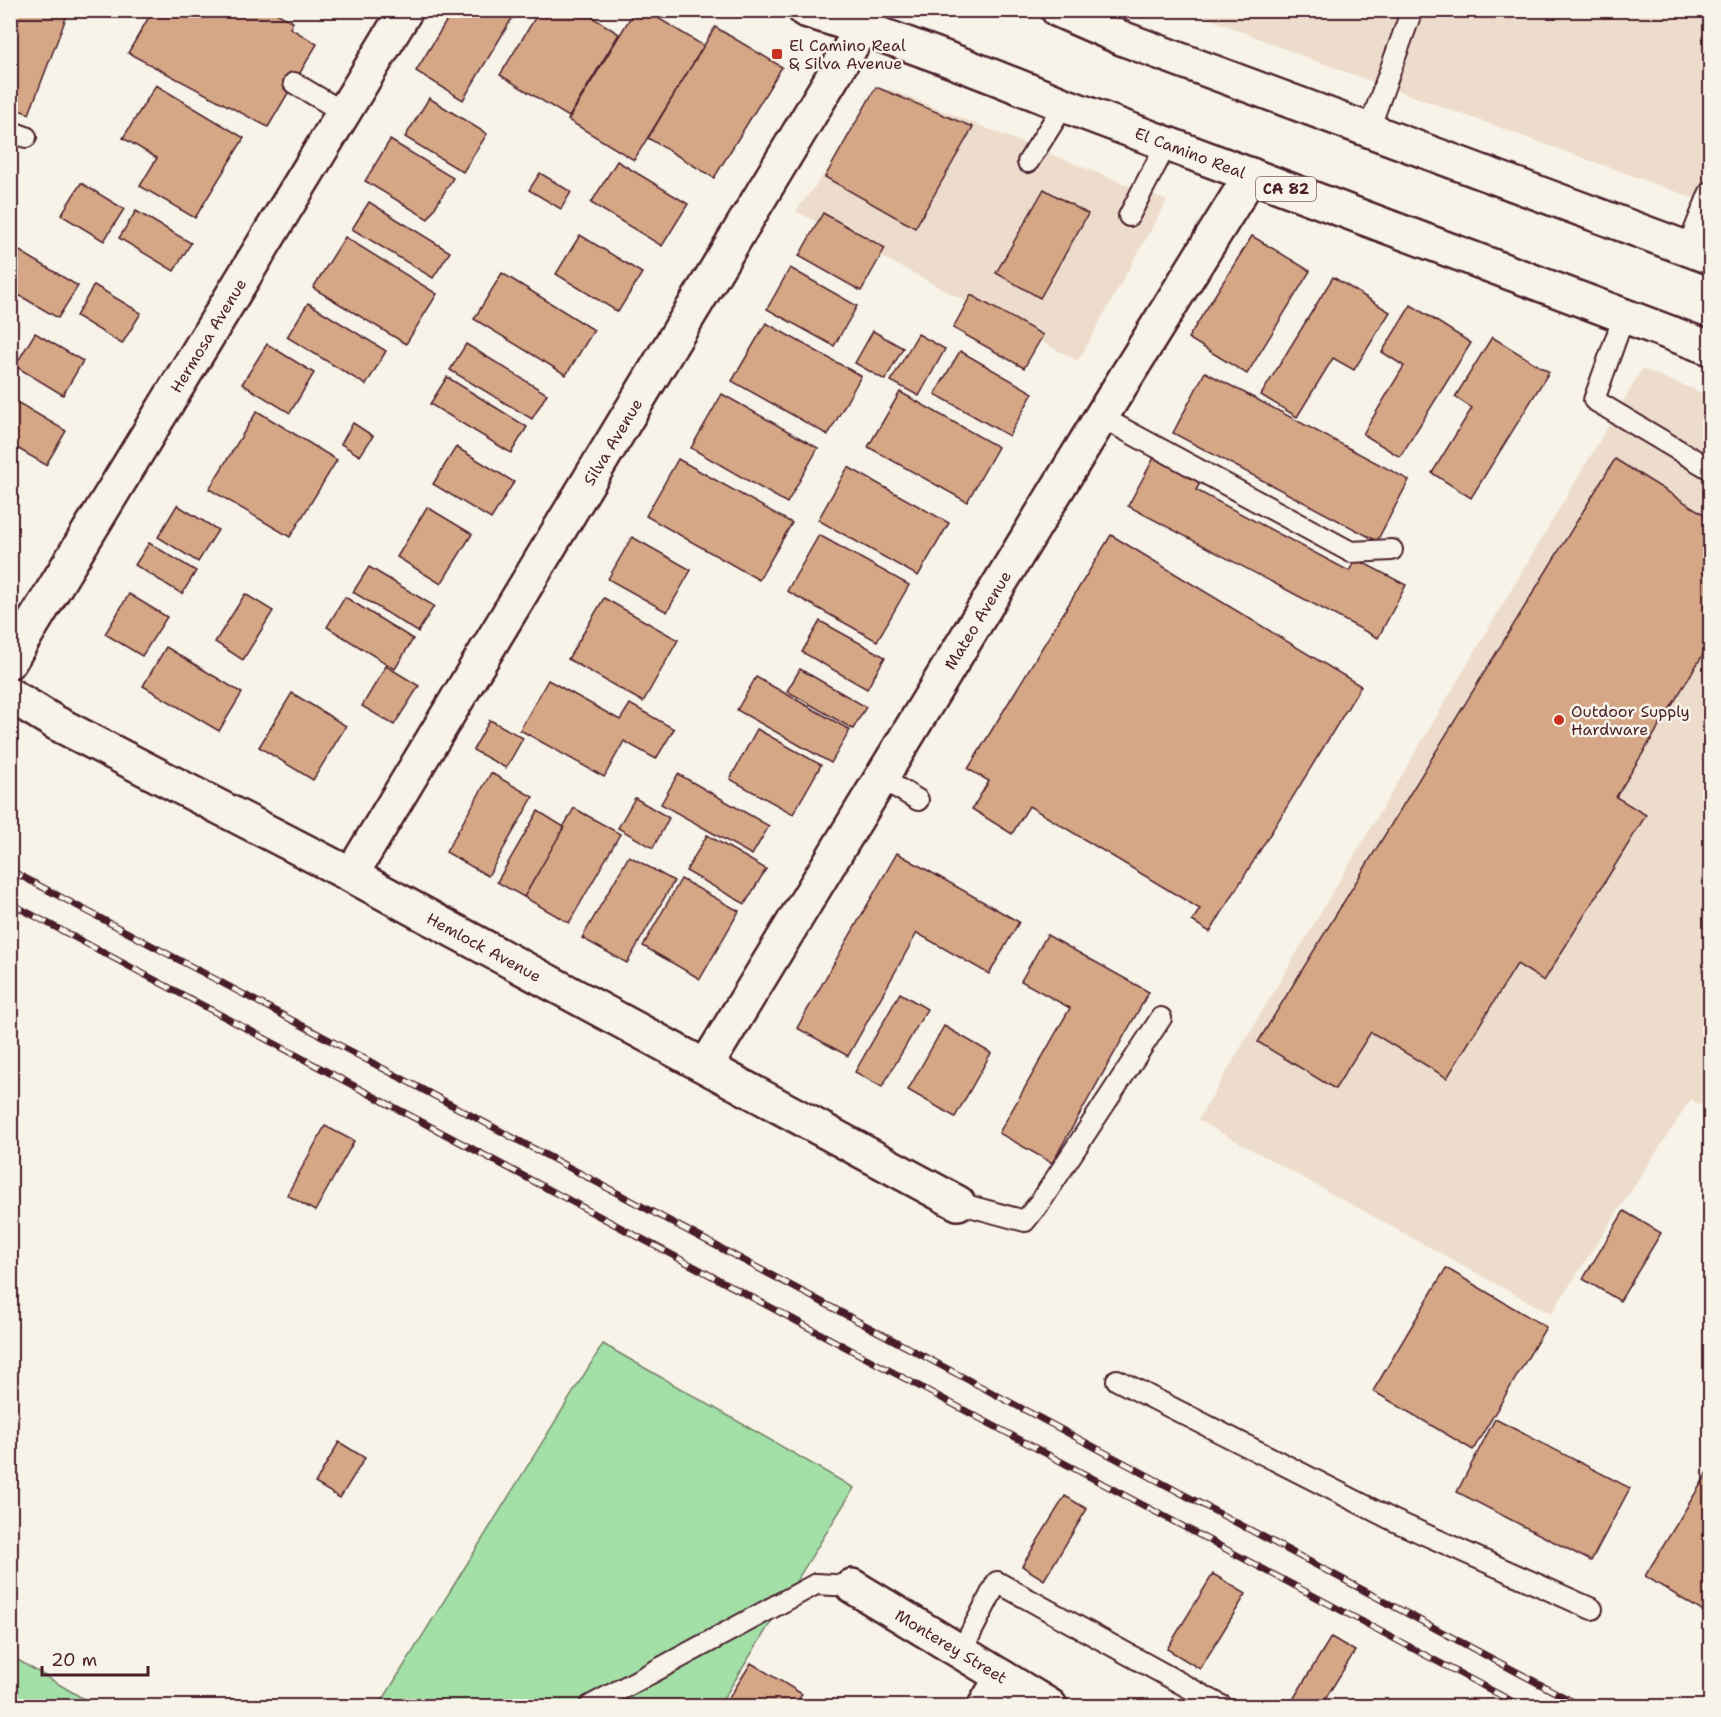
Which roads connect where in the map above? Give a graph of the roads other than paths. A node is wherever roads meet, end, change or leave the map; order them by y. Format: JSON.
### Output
{"nodes":[{"id":1,"x":406,"y":10,"type":"edge"},
{"id":2,"x":805,"y":10,"type":"edge"},
{"id":3,"x":1058,"y":10,"type":"edge"},
{"id":4,"x":1412,"y":10,"type":"edge"},
{"id":5,"x":867,"y":20,"type":"edge"},
{"id":6,"x":294,"y":83,"type":"dead end"},
{"id":7,"x":1064,"y":105,"type":"junction"},
{"id":8,"x":343,"y":112,"type":"junction"},
{"id":9,"x":1369,"y":129,"type":"junction"},
{"id":10,"x":1167,"y":143,"type":"junction"},
{"id":11,"x":1028,"y":162,"type":"dead end"},
{"id":12,"x":1251,"y":175,"type":"junction"},
{"id":13,"x":1710,"y":192,"type":"edge"},
{"id":14,"x":1129,"y":216,"type":"dead end"},
{"id":15,"x":1699,"y":253,"type":"edge"},
{"id":16,"x":1624,"y":316,"type":"junction"},
{"id":17,"x":1710,"y":348,"type":"edge"},
{"id":18,"x":1101,"y":417,"type":"junction"},
{"id":19,"x":1710,"y":469,"type":"edge"},
{"id":20,"x":1392,"y":550,"type":"dead end"},
{"id":21,"x":10,"y":661,"type":"edge"},
{"id":22,"x":10,"y":695,"type":"edge"},
{"id":23,"x":881,"y":778,"type":"junction"},
{"id":24,"x":918,"y":800,"type":"dead end"},
{"id":25,"x":351,"y":875,"type":"junction"},
{"id":26,"x":1161,"y":1018,"type":"dead end"},
{"id":27,"x":706,"y":1066,"type":"junction"},
{"id":28,"x":957,"y":1203,"type":"joint"},
{"id":29,"x":1117,"y":1380,"type":"dead end"},
{"id":30,"x":852,"y":1586,"type":"joint"},
{"id":31,"x":1592,"y":1609,"type":"dead end"},
{"id":32,"x":961,"y":1652,"type":"junction"},
{"id":33,"x":1002,"y":1677,"type":"junction"},
{"id":34,"x":590,"y":1707,"type":"edge"},
{"id":35,"x":985,"y":1707,"type":"edge"},
{"id":36,"x":1050,"y":1707,"type":"edge"},
{"id":37,"x":1222,"y":1707,"type":"edge"}],
"edges":[{"from":1,"to":8,"type":"street","name":"Hermosa Avenue"},
{"from":2,"to":5,"type":"street","name":"El Camino Real","number":"CA 82"},
{"from":3,"to":9,"type":"street"},
{"from":4,"to":9,"type":"lane"},
{"from":5,"to":7,"type":"street","name":"El Camino Real","number":"CA 82"},
{"from":5,"to":25,"type":"street","name":"Silva Avenue"},
{"from":6,"to":8,"type":"lane"},
{"from":7,"to":10,"type":"street","name":"El Camino Real","number":"CA 82"},
{"from":7,"to":11,"type":"lane"},
{"from":8,"to":21,"type":"street","name":"Hermosa Avenue"},
{"from":9,"to":15,"type":"street"},
{"from":10,"to":12,"type":"street","name":"El Camino Real","number":"CA 82"},
{"from":10,"to":14,"type":"lane"},
{"from":12,"to":16,"type":"street","name":"El Camino Real","number":"CA 82"},
{"from":12,"to":18,"type":"street","name":"Mateo Avenue"},
{"from":13,"to":15,"type":"lane"},
{"from":16,"to":17,"type":"street","name":"El Camino Real","number":"CA 82"},
{"from":16,"to":19,"type":"lane"},
{"from":18,"to":20,"type":"lane"},
{"from":18,"to":23,"type":"street","name":"Mateo Avenue"},
{"from":22,"to":25,"type":"street","name":"Hemlock Avenue"},
{"from":23,"to":24,"type":"lane"},
{"from":23,"to":27,"type":"street","name":"Mateo Avenue"},
{"from":25,"to":27,"type":"street","name":"Hemlock Avenue"},
{"from":26,"to":28,"type":"lane"},
{"from":27,"to":28,"type":"street","name":"Hemlock Avenue"},
{"from":29,"to":31,"type":"lane"},
{"from":30,"to":32,"type":"street","name":"Monterey Street"},
{"from":30,"to":34,"type":"lane"},
{"from":32,"to":33,"type":"street","name":"Monterey Street"},
{"from":32,"to":37,"type":"lane"},
{"from":33,"to":35,"type":"street"},
{"from":33,"to":36,"type":"street","name":"Monterey Street"}]}
